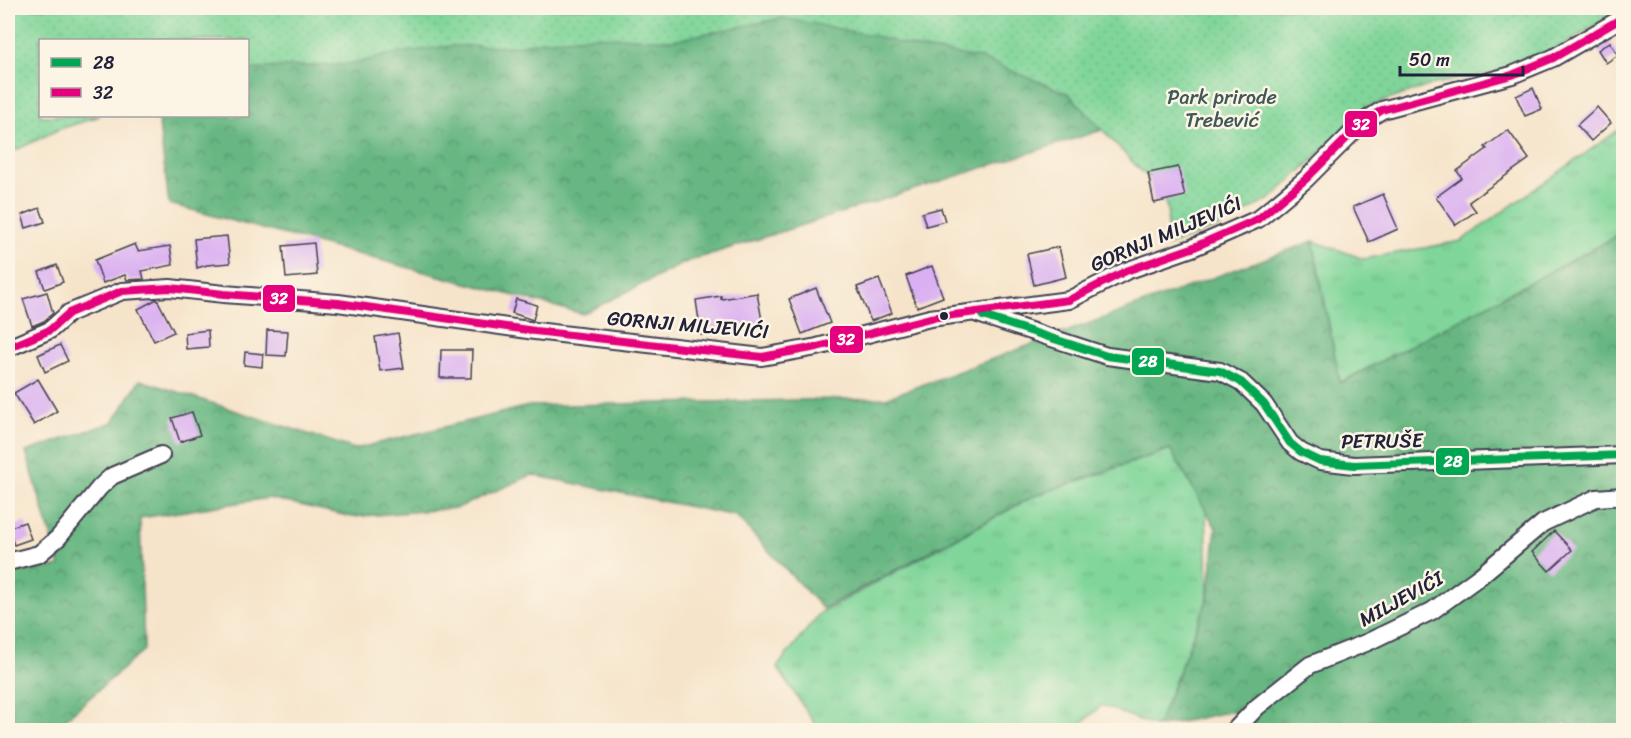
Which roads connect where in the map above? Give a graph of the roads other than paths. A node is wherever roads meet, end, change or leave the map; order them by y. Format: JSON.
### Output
{"nodes":[{"id":1,"x":1623,"y":17,"type":"edge"},
{"id":2,"x":971,"y":312,"type":"junction"},
{"id":3,"x":8,"y":348,"type":"edge"},
{"id":4,"x":161,"y":455,"type":"dead end"},
{"id":5,"x":1623,"y":455,"type":"edge"},
{"id":6,"x":1623,"y":496,"type":"edge"},
{"id":7,"x":8,"y":562,"type":"edge"},
{"id":8,"x":1235,"y":730,"type":"edge"}],
"edges":[{"from":1,"to":2,"type":"street","name":"GORNJI MILJEVIĆI"},
{"from":2,"to":3,"type":"street","name":"GORNJI MILJEVIĆI"},
{"from":2,"to":5,"type":"street","name":"PETRUŠE"},
{"from":4,"to":7,"type":"street"},
{"from":6,"to":8,"type":"street","name":"MILJEVIĆI"}]}
